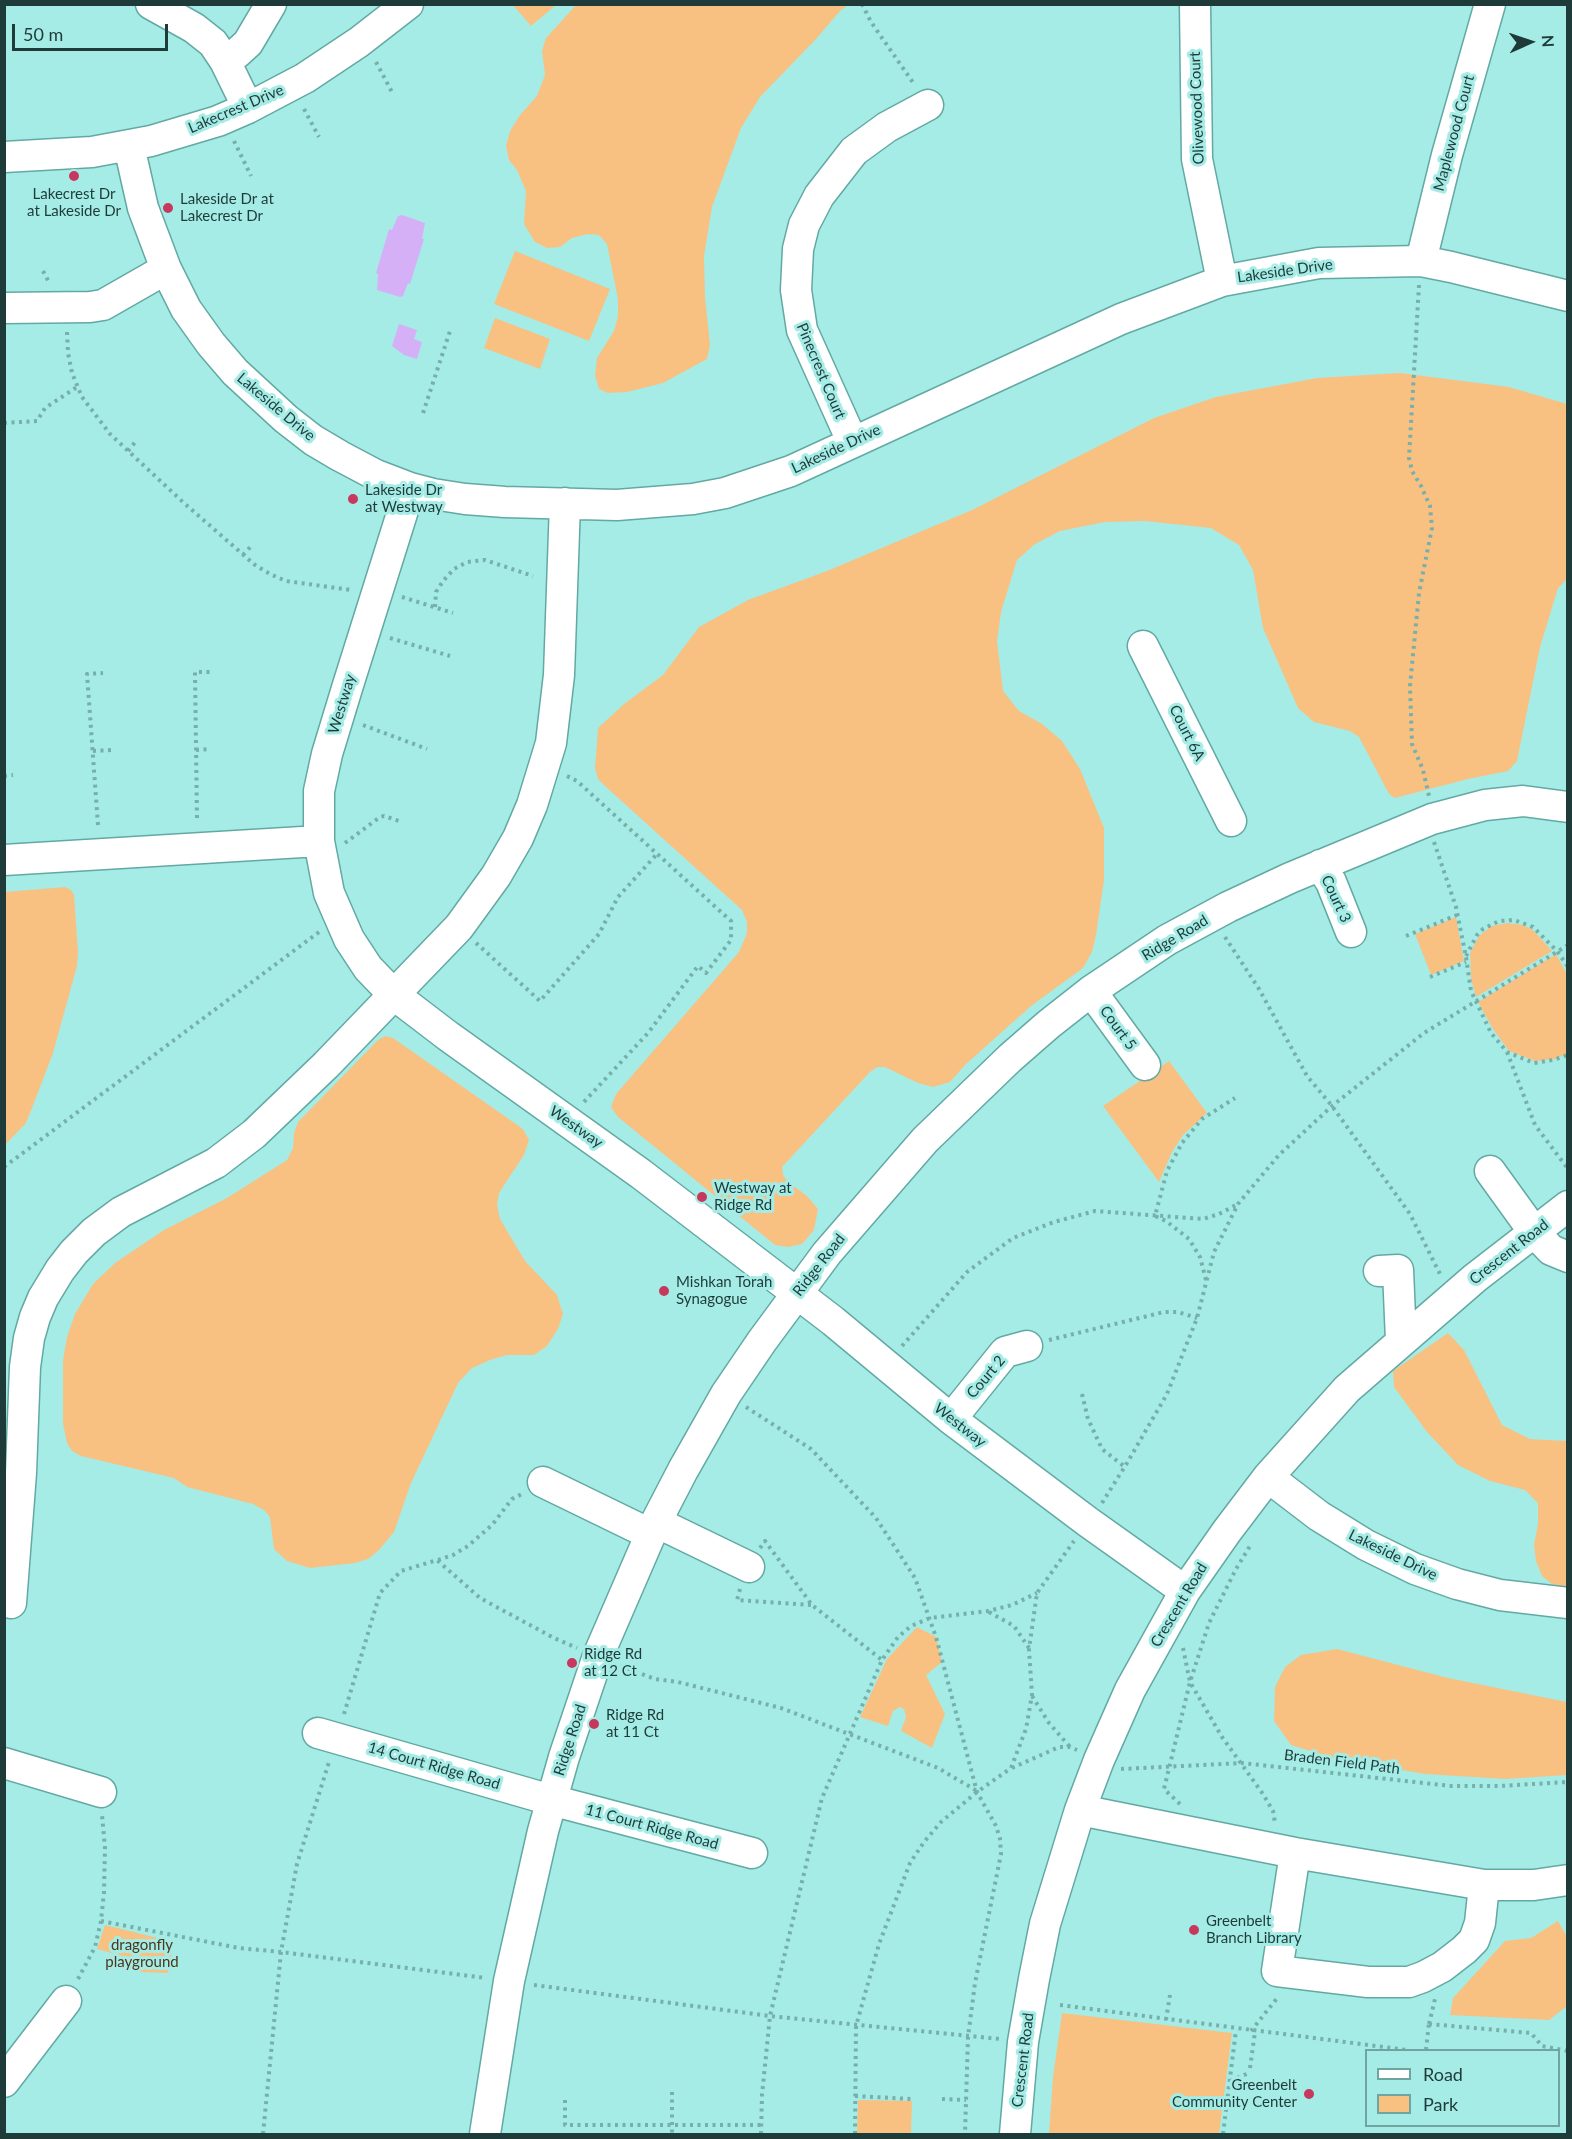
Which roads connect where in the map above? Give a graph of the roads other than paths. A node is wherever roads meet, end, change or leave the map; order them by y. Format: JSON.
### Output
{"nodes":[{"id":1,"x":152,"y":4,"type":"edge"},
{"id":2,"x":271,"y":4,"type":"edge"},
{"id":3,"x":408,"y":4,"type":"edge"},
{"id":4,"x":1195,"y":4,"type":"edge"},
{"id":5,"x":1490,"y":4,"type":"edge"},
{"id":6,"x":225,"y":61,"type":"junction"},
{"id":7,"x":928,"y":105,"type":"road end"},
{"id":8,"x":248,"y":108,"type":"junction"},
{"id":9,"x":129,"y":146,"type":"junction"},
{"id":10,"x":4,"y":157,"type":"edge"},
{"id":11,"x":1416,"y":261,"type":"junction"},
{"id":12,"x":166,"y":269,"type":"junction"},
{"id":13,"x":1222,"y":281,"type":"junction"},
{"id":14,"x":1568,"y":296,"type":"edge"},
{"id":15,"x":4,"y":308,"type":"edge"},
{"id":16,"x":852,"y":441,"type":"junction"},
{"id":17,"x":410,"y":488,"type":"junction"},
{"id":18,"x":565,"y":504,"type":"junction"},
{"id":19,"x":1143,"y":646,"type":"dead end"},
{"id":20,"x":1568,"y":807,"type":"edge"},
{"id":21,"x":1231,"y":820,"type":"dead end"},
{"id":22,"x":332,"y":842,"type":"junction"},
{"id":23,"x":4,"y":860,"type":"edge"},
{"id":24,"x":1320,"y":865,"type":"junction"},
{"id":25,"x":1351,"y":932,"type":"dead end"},
{"id":26,"x":1091,"y":991,"type":"junction"},
{"id":27,"x":393,"y":994,"type":"junction"},
{"id":28,"x":1145,"y":1065,"type":"dead end"},
{"id":29,"x":1490,"y":1171,"type":"dead end"},
{"id":30,"x":1568,"y":1206,"type":"edge"},
{"id":31,"x":1534,"y":1232,"type":"junction"},
{"id":32,"x":1568,"y":1257,"type":"edge"},
{"id":33,"x":1380,"y":1271,"type":"dead end"},
{"id":34,"x":797,"y":1293,"type":"junction"},
{"id":35,"x":1401,"y":1341,"type":"junction"},
{"id":36,"x":1027,"y":1346,"type":"road end"},
{"id":37,"x":951,"y":1419,"type":"junction"},
{"id":38,"x":1268,"y":1477,"type":"junction"},
{"id":39,"x":543,"y":1482,"type":"road end"},
{"id":40,"x":653,"y":1528,"type":"junction"},
{"id":41,"x":749,"y":1567,"type":"road end"},
{"id":42,"x":1185,"y":1591,"type":"junction"},
{"id":43,"x":11,"y":1603,"type":"dead end"},
{"id":44,"x":1568,"y":1604,"type":"edge"},
{"id":45,"x":327,"y":1735,"type":"road end"},
{"id":46,"x":4,"y":1763,"type":"edge"},
{"id":47,"x":100,"y":1792,"type":"road end"},
{"id":48,"x":551,"y":1800,"type":"junction"},
{"id":49,"x":1080,"y":1810,"type":"junction"},
{"id":50,"x":752,"y":1853,"type":"dead end"},
{"id":51,"x":1295,"y":1853,"type":"junction"},
{"id":52,"x":1568,"y":1880,"type":"edge"},
{"id":53,"x":1484,"y":1885,"type":"junction"},
{"id":54,"x":66,"y":2001,"type":"road end"},
{"id":55,"x":4,"y":2082,"type":"edge"},
{"id":56,"x":485,"y":2134,"type":"edge"},
{"id":57,"x":1015,"y":2134,"type":"edge"}],
"edges":[{"from":1,"to":6,"type":"street"},
{"from":2,"to":6,"type":"street"},
{"from":3,"to":8,"type":"street","name":"Lakecrest Drive"},
{"from":4,"to":13,"type":"street","name":"Olivewood Court"},
{"from":5,"to":11,"type":"street","name":"Maplewood Court"},
{"from":6,"to":8,"type":"street"},
{"from":7,"to":16,"type":"street","name":"Pinecrest Court"},
{"from":8,"to":9,"type":"street","name":"Lakecrest Drive"},
{"from":9,"to":10,"type":"street","name":"Lakecrest Drive"},
{"from":9,"to":12,"type":"street","name":"Lakeside Drive"},
{"from":11,"to":13,"type":"street","name":"Lakeside Drive"},
{"from":11,"to":14,"type":"street","name":"Lakeside Drive"},
{"from":12,"to":15,"type":"street"},
{"from":12,"to":17,"type":"street","name":"Lakeside Drive"},
{"from":13,"to":16,"type":"street","name":"Lakeside Drive"},
{"from":16,"to":18,"type":"street","name":"Lakeside Drive"},
{"from":17,"to":18,"type":"street","name":"Lakeside Drive"},
{"from":17,"to":22,"type":"street","name":"Westway"},
{"from":18,"to":27,"type":"street"},
{"from":19,"to":21,"type":"street","name":"Court 6A"},
{"from":20,"to":24,"type":"street","name":"Ridge Road"},
{"from":22,"to":23,"type":"street"},
{"from":22,"to":27,"type":"street","name":"Westway"},
{"from":24,"to":25,"type":"street","name":"Court 3"},
{"from":24,"to":26,"type":"street","name":"Ridge Road"},
{"from":26,"to":28,"type":"street","name":"Court 5"},
{"from":26,"to":34,"type":"street","name":"Ridge Road"},
{"from":27,"to":34,"type":"street","name":"Westway"},
{"from":27,"to":43,"type":"street"},
{"from":29,"to":31,"type":"street"},
{"from":30,"to":31,"type":"street","name":"Crescent Road"},
{"from":31,"to":32,"type":"street"},
{"from":31,"to":35,"type":"street","name":"Crescent Road"},
{"from":33,"to":35,"type":"street"},
{"from":34,"to":37,"type":"street","name":"Westway"},
{"from":34,"to":40,"type":"street","name":"Ridge Road"},
{"from":35,"to":38,"type":"street","name":"Crescent Road"},
{"from":36,"to":37,"type":"street","name":"Court 2"},
{"from":37,"to":42,"type":"street","name":"Westway"},
{"from":38,"to":42,"type":"street","name":"Crescent Road"},
{"from":38,"to":44,"type":"street","name":"Lakeside Drive"},
{"from":39,"to":40,"type":"street"},
{"from":40,"to":41,"type":"street"},
{"from":40,"to":48,"type":"street","name":"Ridge Road"},
{"from":42,"to":49,"type":"street","name":"Crescent Road"},
{"from":45,"to":48,"type":"street","name":"14 Court Ridge Road"},
{"from":46,"to":47,"type":"street"},
{"from":48,"to":50,"type":"street","name":"11 Court Ridge Road"},
{"from":48,"to":56,"type":"street","name":"Ridge Road"},
{"from":49,"to":51,"type":"street"},
{"from":49,"to":57,"type":"street","name":"Crescent Road"},
{"from":51,"to":53,"type":"street"},
{"from":51,"to":53,"type":"street"},
{"from":52,"to":53,"type":"street"},
{"from":54,"to":55,"type":"street"}]}
